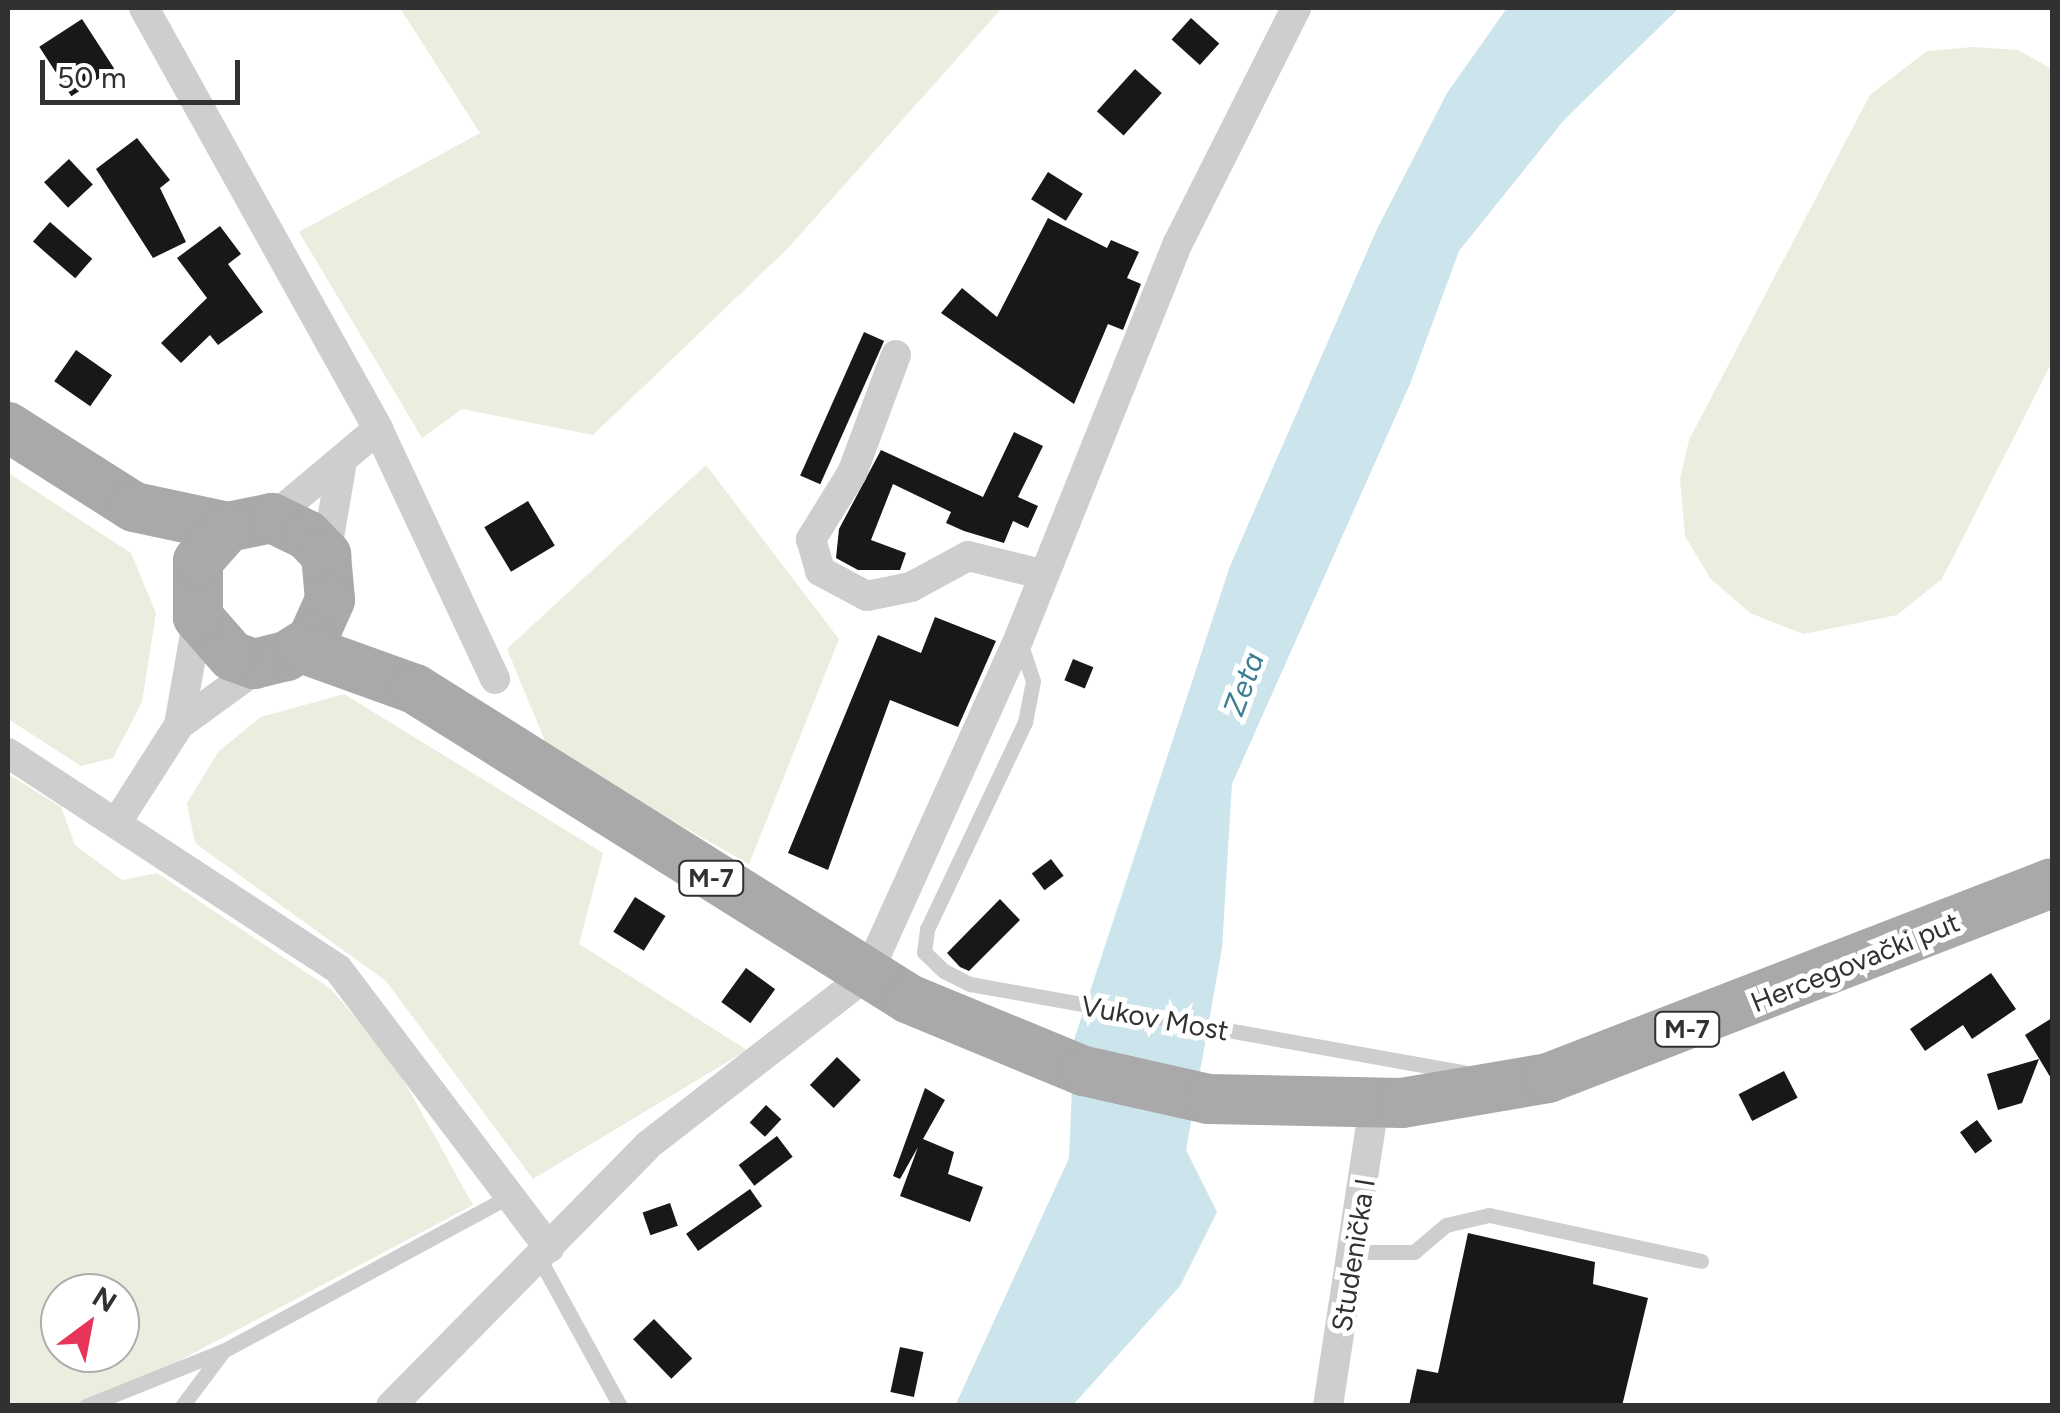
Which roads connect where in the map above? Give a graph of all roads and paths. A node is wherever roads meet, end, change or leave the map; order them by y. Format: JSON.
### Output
{"nodes":[{"id":1,"x":144,"y":8,"type":"edge"},
{"id":2,"x":1296,"y":8,"type":"edge"},
{"id":3,"x":896,"y":355,"type":"dead end"},
{"id":4,"x":8,"y":427,"type":"edge"},
{"id":5,"x":378,"y":428,"type":"junction"},
{"id":6,"x":340,"y":467,"type":"junction"},
{"id":7,"x":134,"y":506,"type":"junction"},
{"id":8,"x":250,"y":522,"type":"junction"},
{"id":9,"x":1042,"y":574,"type":"junction"},
{"id":10,"x":328,"y":577,"type":"junction"},
{"id":11,"x":194,"y":600,"type":"junction"},
{"id":12,"x":1019,"y":638,"type":"junction"},
{"id":13,"x":282,"y":656,"type":"junction"},
{"id":14,"x":494,"y":678,"type":"dead end"},
{"id":15,"x":414,"y":688,"type":"junction"},
{"id":16,"x":180,"y":725,"type":"junction"},
{"id":17,"x":8,"y":753,"type":"edge"},
{"id":18,"x":117,"y":822,"type":"junction"},
{"id":19,"x":2052,"y":883,"type":"edge"},
{"id":20,"x":867,"y":975,"type":"junction"},
{"id":21,"x":1525,"y":1084,"type":"junction"},
{"id":22,"x":1374,"y":1104,"type":"junction"},
{"id":23,"x":512,"y":1195,"type":"junction"},
{"id":24,"x":1354,"y":1252,"type":"junction"},
{"id":25,"x":544,"y":1253,"type":"junction"},
{"id":26,"x":1701,"y":1261,"type":"dead end"},
{"id":27,"x":223,"y":1351,"type":"junction"},
{"id":28,"x":86,"y":1406,"type":"edge"},
{"id":29,"x":182,"y":1406,"type":"edge"},
{"id":30,"x":391,"y":1406,"type":"edge"},
{"id":31,"x":620,"y":1406,"type":"edge"},
{"id":32,"x":1328,"y":1406,"type":"edge"}],
"edges":[{"from":1,"to":5,"type":"street"},
{"from":2,"to":9,"type":"street"},
{"from":3,"to":9,"type":"street"},
{"from":4,"to":7,"type":"main road","number":"M-7"},
{"from":5,"to":6,"type":"street"},
{"from":5,"to":14,"type":"street"},
{"from":6,"to":8,"type":"street"},
{"from":6,"to":10,"type":"street"},
{"from":7,"to":8,"type":"main road","number":"M-7"},
{"from":7,"to":11,"type":"main road","number":"M-7"},
{"from":8,"to":10,"type":"main road","number":"M-7"},
{"from":8,"to":11,"type":"main road"},
{"from":9,"to":12,"type":"street"},
{"from":10,"to":13,"type":"main road"},
{"from":10,"to":15,"type":"main road","number":"M-7"},
{"from":11,"to":13,"type":"main road","number":"M-7"},
{"from":11,"to":16,"type":"street"},
{"from":12,"to":20,"type":"street"},
{"from":12,"to":21,"type":"lane","name":"Vukov Most"},
{"from":13,"to":15,"type":"main road","number":"M-7"},
{"from":13,"to":16,"type":"street"},
{"from":15,"to":20,"type":"main road","number":"M-7"},
{"from":16,"to":18,"type":"street"},
{"from":17,"to":18,"type":"street"},
{"from":18,"to":23,"type":"street"},
{"from":19,"to":21,"type":"main road","name":"Hercegovački put","number":"M-7"},
{"from":20,"to":22,"type":"main road","name":"Hercegovački put","number":"M-7"},
{"from":20,"to":25,"type":"street"},
{"from":21,"to":22,"type":"main road","name":"Hercegovački put","number":"M-7"},
{"from":22,"to":24,"type":"street","name":"Studenička I"},
{"from":23,"to":25,"type":"street"},
{"from":23,"to":27,"type":"lane"},
{"from":24,"to":26,"type":"lane"},
{"from":24,"to":32,"type":"street","name":"Studenička I"},
{"from":25,"to":30,"type":"street"},
{"from":25,"to":31,"type":"lane"},
{"from":27,"to":28,"type":"lane"},
{"from":27,"to":29,"type":"lane"}]}
